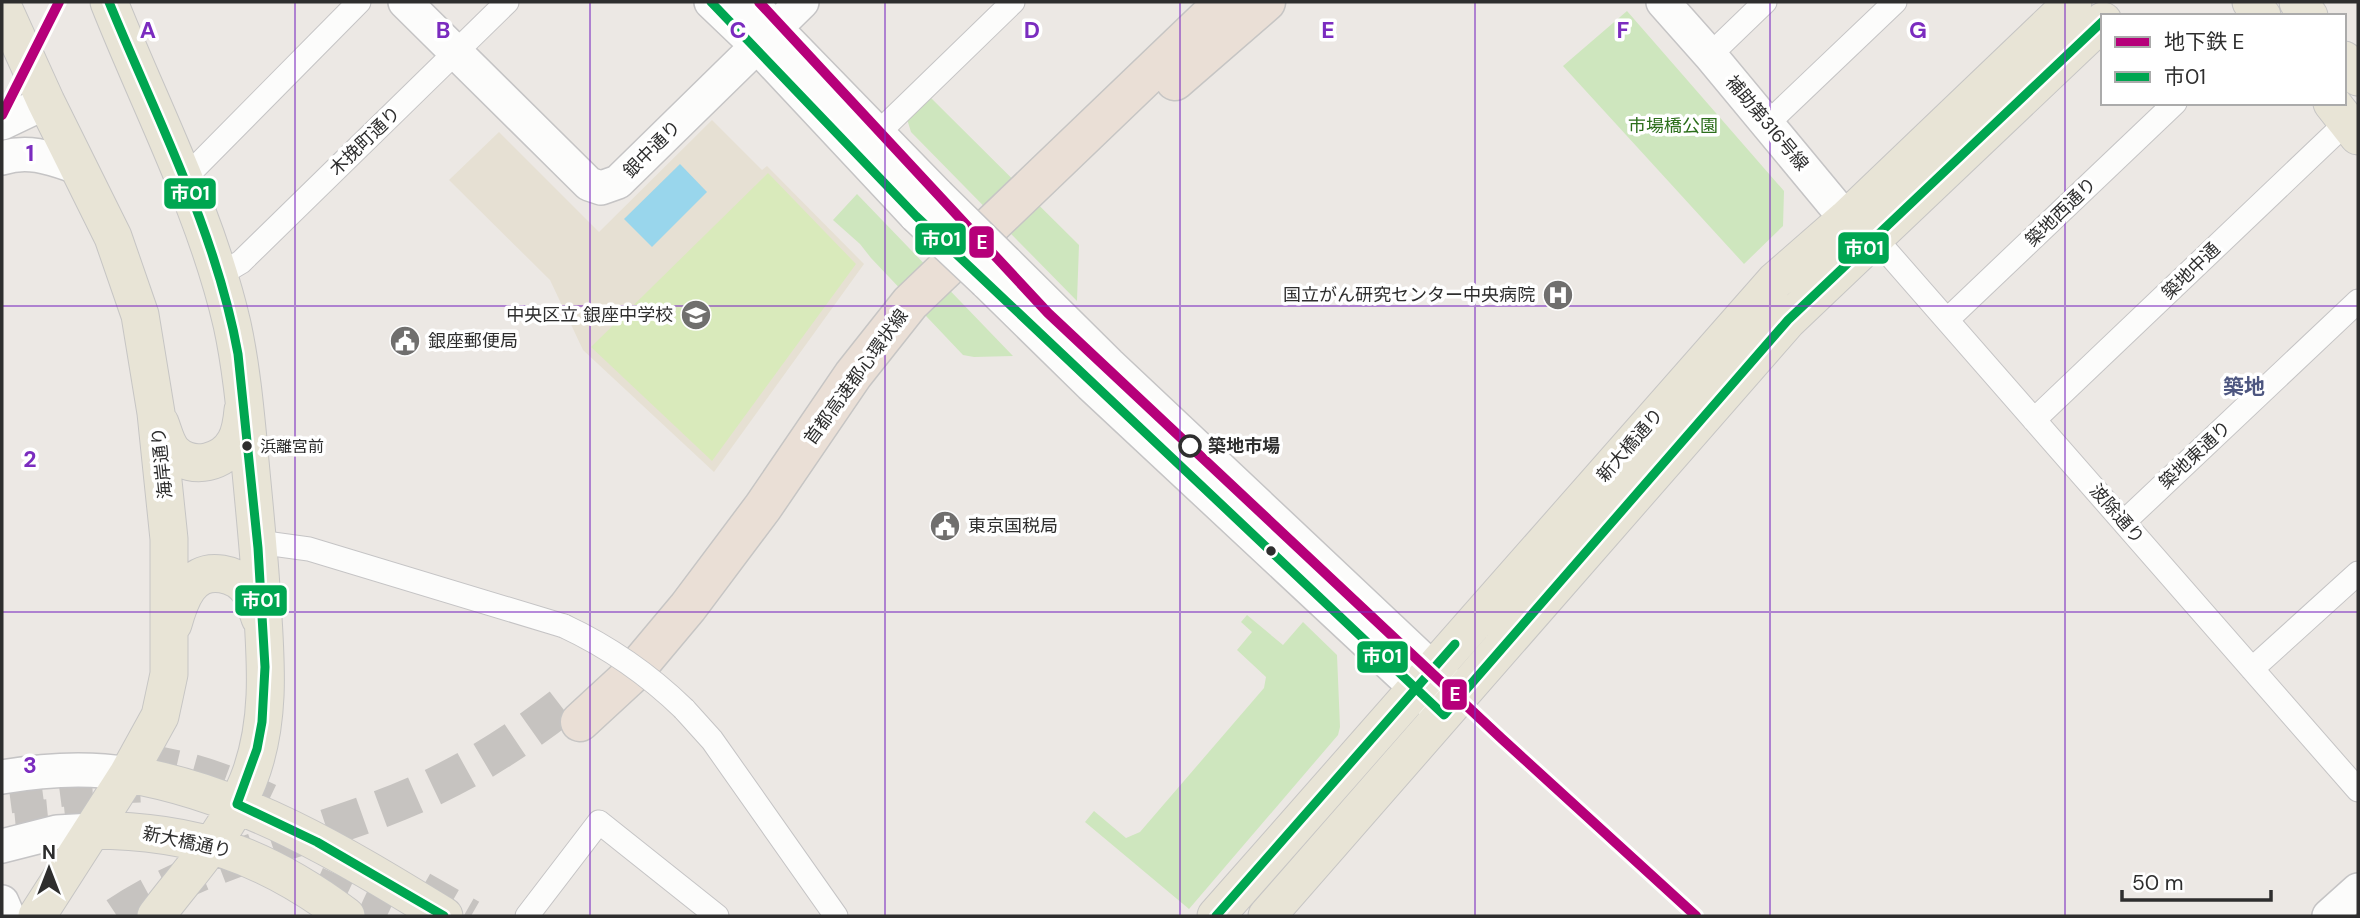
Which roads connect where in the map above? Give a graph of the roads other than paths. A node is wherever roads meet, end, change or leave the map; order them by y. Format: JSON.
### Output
{"nodes":[{"id":1,"x":109,"y":2,"type":"edge"},
{"id":2,"x":130,"y":2,"type":"edge"},
{"id":3,"x":359,"y":2,"type":"edge"},
{"id":4,"x":405,"y":2,"type":"edge"},
{"id":5,"x":507,"y":2,"type":"edge"},
{"id":6,"x":711,"y":2,"type":"edge"},
{"id":7,"x":750,"y":2,"type":"edge"},
{"id":8,"x":802,"y":2,"type":"edge"},
{"id":9,"x":1013,"y":2,"type":"edge"},
{"id":10,"x":1189,"y":2,"type":"edge"},
{"id":11,"x":1224,"y":2,"type":"edge"},
{"id":12,"x":1266,"y":2,"type":"edge"},
{"id":13,"x":1662,"y":2,"type":"edge"},
{"id":14,"x":1765,"y":2,"type":"edge"},
{"id":15,"x":1895,"y":2,"type":"edge"},
{"id":16,"x":2073,"y":2,"type":"edge"},
{"id":17,"x":2,"y":5,"type":"edge"},
{"id":18,"x":2101,"y":24,"type":"edge"},
{"id":19,"x":766,"y":36,"type":"junction"},
{"id":20,"x":457,"y":52,"type":"junction"},
{"id":21,"x":1710,"y":55,"type":"junction"},
{"id":22,"x":2346,"y":62,"type":"edge"},
{"id":23,"x":133,"y":63,"type":"junction"},
{"id":24,"x":2358,"y":77,"type":"edge"},
{"id":25,"x":46,"y":102,"type":"junction"},
{"id":26,"x":2173,"y":105,"type":"edge"},
{"id":27,"x":2346,"y":120,"type":"edge"},
{"id":28,"x":2,"y":122,"type":"edge"},
{"id":29,"x":1768,"y":123,"type":"junction"},
{"id":30,"x":877,"y":134,"type":"junction"},
{"id":31,"x":2,"y":158,"type":"edge"},
{"id":32,"x":80,"y":168,"type":"junction"},
{"id":33,"x":184,"y":179,"type":"junction"},
{"id":34,"x":927,"y":205,"type":"junction"},
{"id":35,"x":1861,"y":229,"type":"junction"},
{"id":36,"x":219,"y":275,"type":"junction"},
{"id":37,"x":2358,"y":301,"type":"edge"},
{"id":38,"x":1947,"y":320,"type":"junction"},
{"id":39,"x":244,"y":402,"type":"junction"},
{"id":40,"x":156,"y":412,"type":"junction"},
{"id":41,"x":2034,"y":420,"type":"junction"},
{"id":42,"x":763,"y":507,"type":"junction"},
{"id":43,"x":2124,"y":522,"type":"junction"},
{"id":44,"x":258,"y":542,"type":"junction"},
{"id":45,"x":2356,"y":579,"type":"edge"},
{"id":46,"x":263,"y":625,"type":"junction"},
{"id":47,"x":171,"y":632,"type":"junction"},
{"id":48,"x":2252,"y":669,"type":"junction"},
{"id":49,"x":1424,"y":679,"type":"junction"},
{"id":50,"x":1453,"y":705,"type":"junction"},
{"id":51,"x":128,"y":774,"type":"junction"},
{"id":52,"x":2358,"y":790,"type":"edge"},
{"id":53,"x":237,"y":804,"type":"junction"},
{"id":54,"x":5,"y":810,"type":"edge"},
{"id":55,"x":93,"y":830,"type":"junction"},
{"id":56,"x":212,"y":844,"type":"junction"},
{"id":57,"x":289,"y":877,"type":"junction"},
{"id":58,"x":2358,"y":890,"type":"edge"},
{"id":59,"x":2,"y":902,"type":"edge"},
{"id":60,"x":164,"y":906,"type":"edge"},
{"id":61,"x":8,"y":916,"type":"edge"},
{"id":62,"x":37,"y":916,"type":"edge"},
{"id":63,"x":346,"y":916,"type":"edge"},
{"id":64,"x":443,"y":916,"type":"tunnel mouth"},
{"id":65,"x":527,"y":916,"type":"edge"},
{"id":66,"x":717,"y":916,"type":"edge"},
{"id":67,"x":836,"y":916,"type":"edge"},
{"id":68,"x":1216,"y":916,"type":"edge"},
{"id":69,"x":1267,"y":916,"type":"edge"},
{"id":70,"x":2329,"y":916,"type":"edge"}],
"edges":[{"from":1,"to":23,"type":"main road"},
{"from":2,"to":23,"type":"main road"},
{"from":3,"to":33,"type":"street"},
{"from":4,"to":20,"type":"street","name":"銀中通り"},
{"from":5,"to":20,"type":"street","name":"木挽町通り"},
{"from":6,"to":19,"type":"street"},
{"from":7,"to":19,"type":"street"},
{"from":8,"to":19,"type":"street","name":"銀中通り"},
{"from":9,"to":30,"type":"street"},
{"from":10,"to":42,"type":"highway","name":"首都高速都心環状線"},
{"from":11,"to":42,"type":"highway","name":"首都高速都心環状線"},
{"from":12,"to":42,"type":"highway"},
{"from":13,"to":21,"type":"street","name":"補助第316号線"},
{"from":14,"to":21,"type":"street"},
{"from":15,"to":29,"type":"street"},
{"from":16,"to":35,"type":"main road","name":"新大橋通り"},
{"from":17,"to":25,"type":"main road","name":"海岸通り"},
{"from":18,"to":35,"type":"main road","name":"新大橋通り"},
{"from":19,"to":20,"type":"street","name":"銀中通り"},
{"from":19,"to":30,"type":"street"},
{"from":19,"to":34,"type":"street"},
{"from":20,"to":36,"type":"street","name":"木挽町通り"},
{"from":21,"to":29,"type":"street","name":"補助第316号線"},
{"from":22,"to":24,"type":"main road"},
{"from":23,"to":33,"type":"main road"},
{"from":25,"to":28,"type":"street"},
{"from":25,"to":32,"type":"main road","name":"海岸通り"},
{"from":26,"to":38,"type":"street","name":"築地西通り"},
{"from":27,"to":41,"type":"street","name":"築地中通"},
{"from":29,"to":35,"type":"street","name":"補助第316号線"},
{"from":30,"to":34,"type":"street"},
{"from":31,"to":32,"type":"street"},
{"from":32,"to":40,"type":"main road","name":"海岸通り"},
{"from":33,"to":36,"type":"main road"},
{"from":34,"to":49,"type":"street","bridge":true},
{"from":35,"to":38,"type":"street","name":"波除通り"},
{"from":35,"to":49,"type":"main road","name":"新大橋通り"},
{"from":35,"to":50,"type":"main road","name":"新大橋通り"},
{"from":36,"to":39,"type":"main road"},
{"from":37,"to":43,"type":"street","name":"築地東通り"},
{"from":38,"to":41,"type":"street","name":"波除通り"},
{"from":39,"to":40,"type":"main road"},
{"from":39,"to":44,"type":"main road"},
{"from":40,"to":47,"type":"main road","name":"海岸通り"},
{"from":41,"to":43,"type":"street","name":"波除通り"},
{"from":43,"to":48,"type":"street","name":"波除通り"},
{"from":44,"to":46,"type":"main road"},
{"from":44,"to":67,"type":"street","bridge":true},
{"from":45,"to":48,"type":"street"},
{"from":46,"to":47,"type":"main road"},
{"from":46,"to":53,"type":"main road"},
{"from":47,"to":51,"type":"main road","name":"海岸通り"},
{"from":48,"to":52,"type":"street","name":"波除通り"},
{"from":49,"to":50,"type":"street"},
{"from":49,"to":68,"type":"main road","name":"新大橋通り"},
{"from":50,"to":69,"type":"main road","name":"新大橋通り"},
{"from":51,"to":53,"type":"main road"},
{"from":51,"to":54,"type":"street"},
{"from":51,"to":55,"type":"main road","name":"海岸通り"},
{"from":53,"to":56,"type":"main road"},
{"from":53,"to":64,"type":"main road"},
{"from":54,"to":55,"type":"street"},
{"from":55,"to":56,"type":"main road","name":"新大橋通り"},
{"from":55,"to":62,"type":"main road","name":"海岸通り"},
{"from":56,"to":57,"type":"main road","name":"新大橋通り"},
{"from":56,"to":60,"type":"main road"},
{"from":57,"to":60,"type":"main road"},
{"from":57,"to":63,"type":"main road","name":"新大橋通り"},
{"from":58,"to":70,"type":"street"},
{"from":59,"to":61,"type":"street"},
{"from":65,"to":66,"type":"street"}]}
